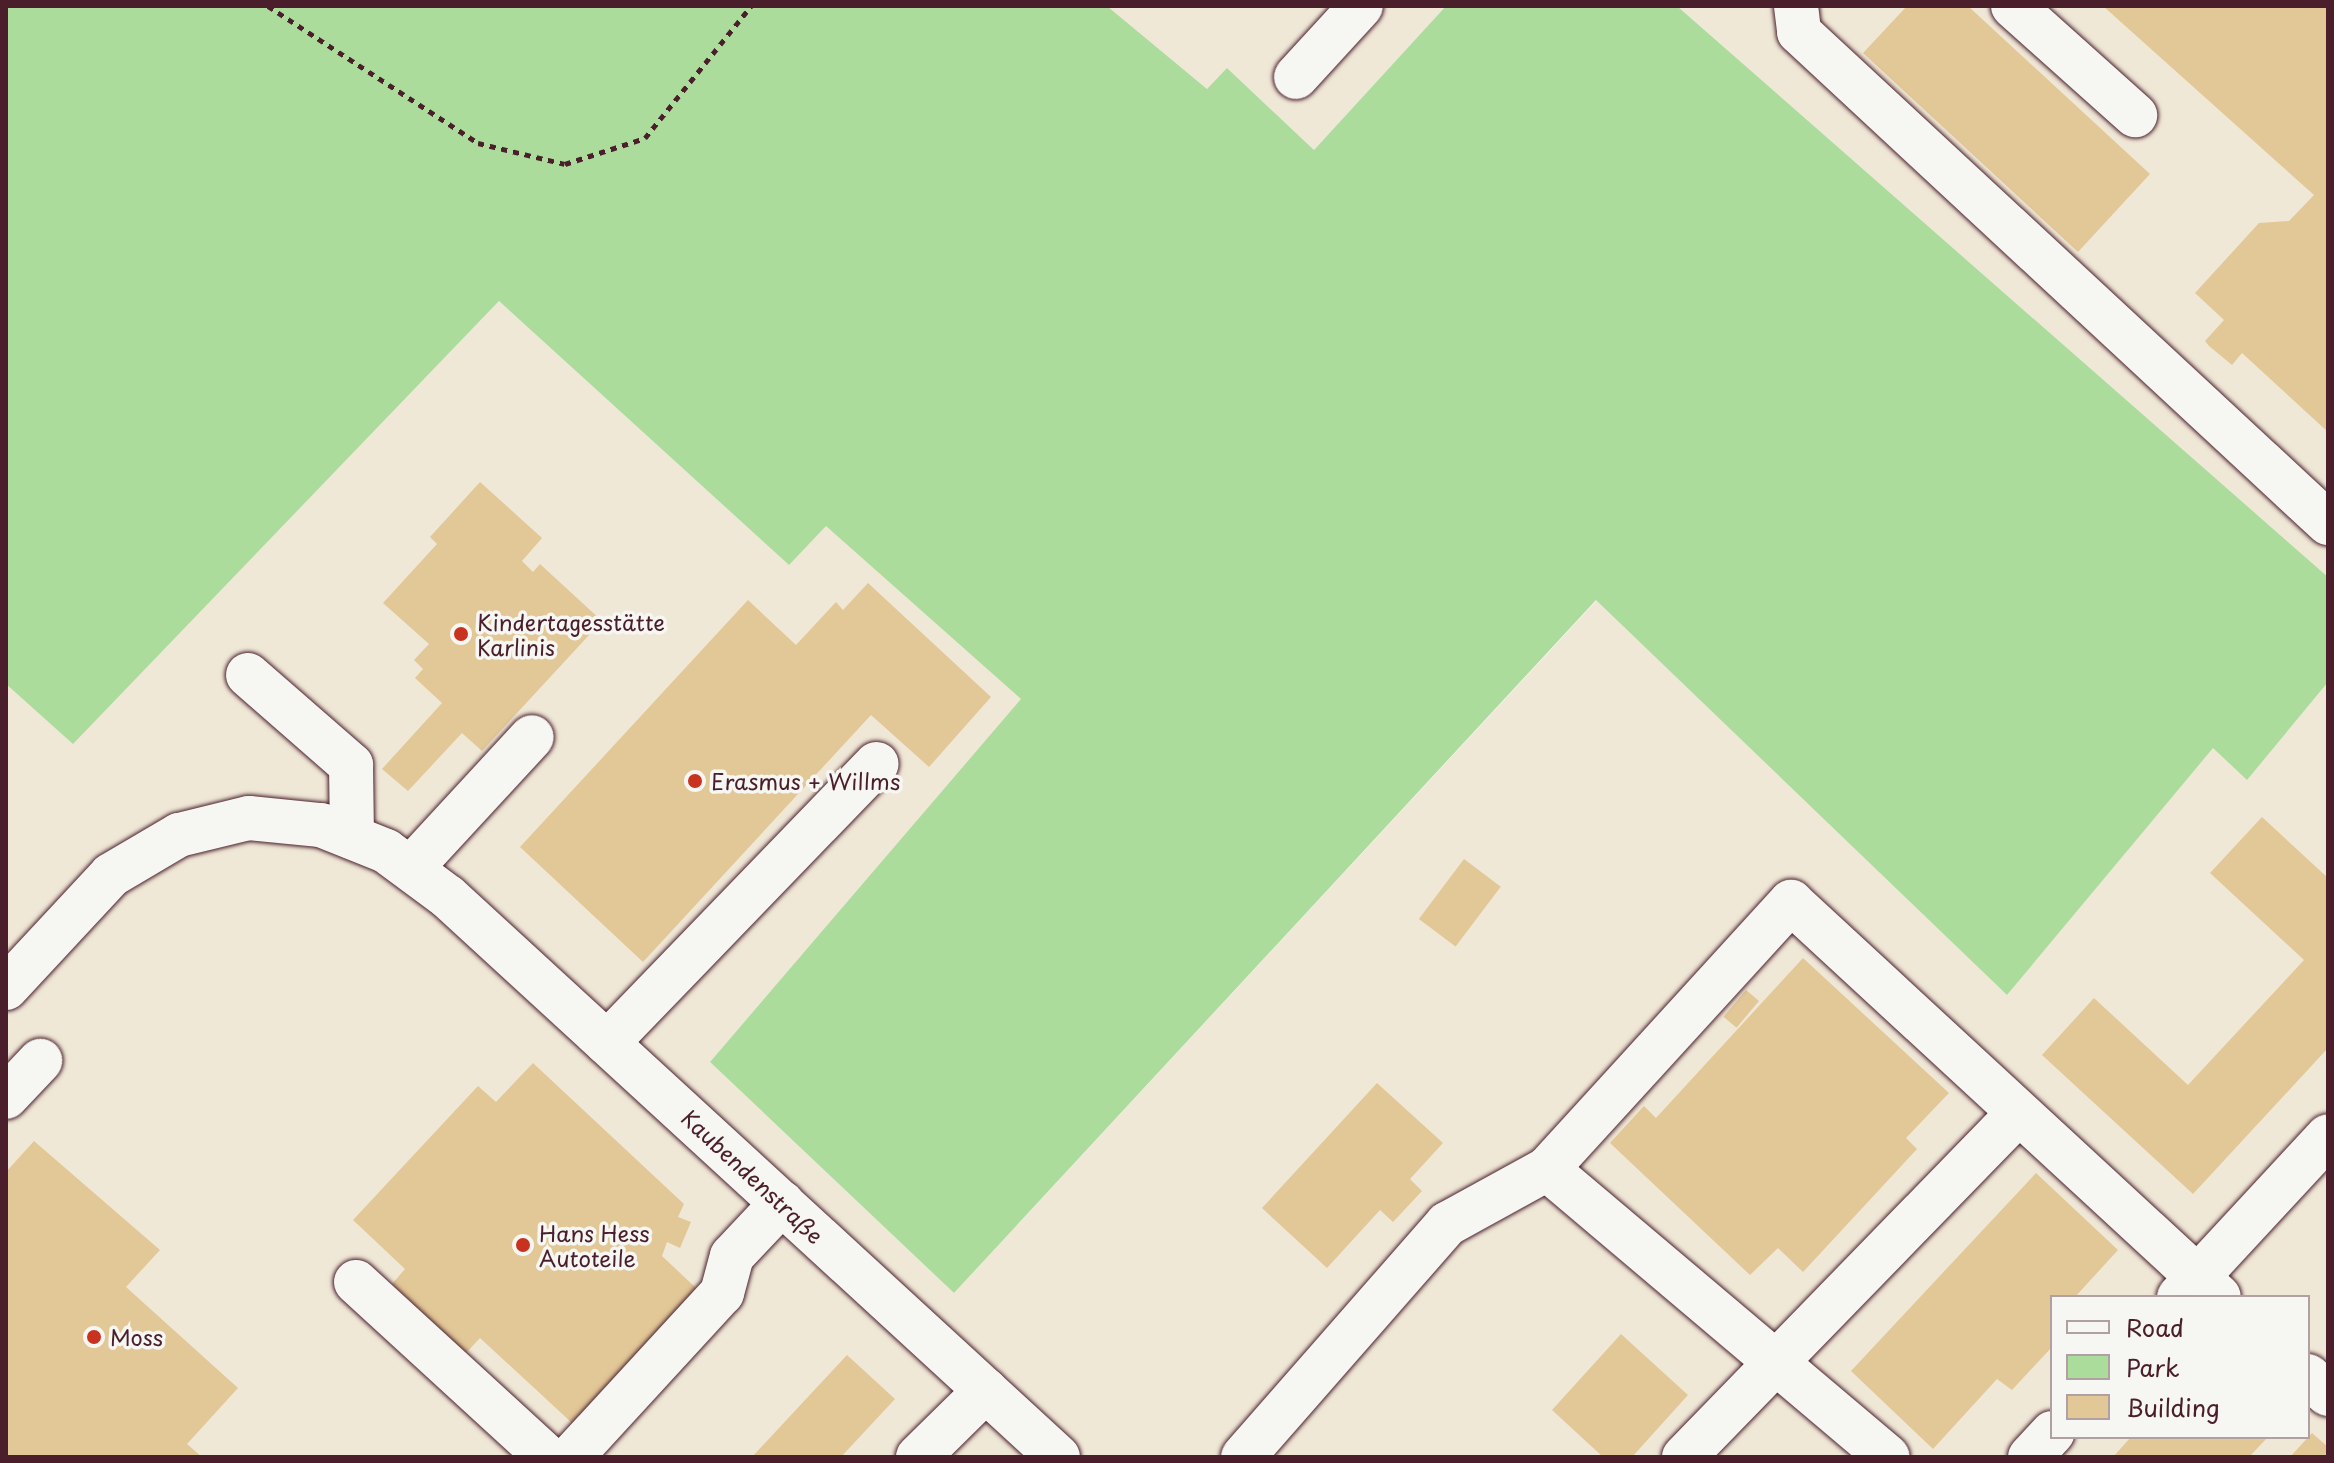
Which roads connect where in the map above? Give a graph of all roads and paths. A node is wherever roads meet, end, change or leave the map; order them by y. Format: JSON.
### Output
{"nodes":[{"id":1,"x":268,"y":6,"type":"edge"},
{"id":2,"x":751,"y":6,"type":"edge"},
{"id":3,"x":1361,"y":6,"type":"edge"},
{"id":4,"x":2013,"y":6,"type":"edge"},
{"id":5,"x":1789,"y":15,"type":"edge"},
{"id":6,"x":1296,"y":77,"type":"dead end"},
{"id":7,"x":2135,"y":115,"type":"dead end"},
{"id":8,"x":2328,"y":523,"type":"edge"},
{"id":9,"x":248,"y":675,"type":"dead end"},
{"id":10,"x":532,"y":737,"type":"dead end"},
{"id":11,"x":876,"y":764,"type":"dead end"},
{"id":12,"x":352,"y":837,"type":"junction"},
{"id":13,"x":411,"y":868,"type":"junction"},
{"id":14,"x":6,"y":988,"type":"edge"},
{"id":15,"x":607,"y":1043,"type":"junction"},
{"id":16,"x":40,"y":1061,"type":"dead end"},
{"id":17,"x":6,"y":1097,"type":"edge"},
{"id":18,"x":2019,"y":1113,"type":"junction"},
{"id":19,"x":2328,"y":1136,"type":"edge"},
{"id":20,"x":1547,"y":1169,"type":"junction"},
{"id":21,"x":782,"y":1203,"type":"junction"},
{"id":22,"x":356,"y":1282,"type":"dead end"},
{"id":23,"x":2198,"y":1291,"type":"edge"},
{"id":24,"x":1775,"y":1361,"type":"junction"},
{"id":25,"x":2310,"y":1378,"type":"edge"},
{"id":26,"x":986,"y":1390,"type":"junction"},
{"id":27,"x":2328,"y":1394,"type":"edge"},
{"id":28,"x":2050,"y":1435,"type":"edge"},
{"id":29,"x":547,"y":1457,"type":"edge"},
{"id":30,"x":571,"y":1457,"type":"edge"},
{"id":31,"x":918,"y":1457,"type":"edge"},
{"id":32,"x":1058,"y":1457,"type":"edge"},
{"id":33,"x":1243,"y":1457,"type":"edge"},
{"id":34,"x":1684,"y":1457,"type":"edge"},
{"id":35,"x":1888,"y":1457,"type":"edge"},
{"id":36,"x":2030,"y":1457,"type":"edge"}],
"edges":[{"from":1,"to":2,"type":"path"},
{"from":3,"to":6,"type":"street"},
{"from":4,"to":7,"type":"street"},
{"from":5,"to":8,"type":"street"},
{"from":9,"to":12,"type":"street"},
{"from":10,"to":13,"type":"street"},
{"from":11,"to":15,"type":"street"},
{"from":12,"to":13,"type":"street","name":"Kaubendenstraße"},
{"from":12,"to":14,"type":"street","name":"Kaubendenstraße"},
{"from":13,"to":15,"type":"street","name":"Kaubendenstraße"},
{"from":15,"to":21,"type":"street","name":"Kaubendenstraße"},
{"from":16,"to":17,"type":"street"},
{"from":18,"to":20,"type":"street"},
{"from":18,"to":23,"type":"street"},
{"from":18,"to":24,"type":"street"},
{"from":19,"to":23,"type":"street"},
{"from":20,"to":24,"type":"street"},
{"from":20,"to":33,"type":"street"},
{"from":21,"to":26,"type":"street","name":"Kaubendenstraße"},
{"from":21,"to":30,"type":"street"},
{"from":22,"to":29,"type":"street"},
{"from":24,"to":34,"type":"street"},
{"from":24,"to":35,"type":"street"},
{"from":25,"to":27,"type":"street"},
{"from":26,"to":31,"type":"street"},
{"from":26,"to":32,"type":"street","name":"Kaubendenstraße"},
{"from":28,"to":36,"type":"street"}]}
